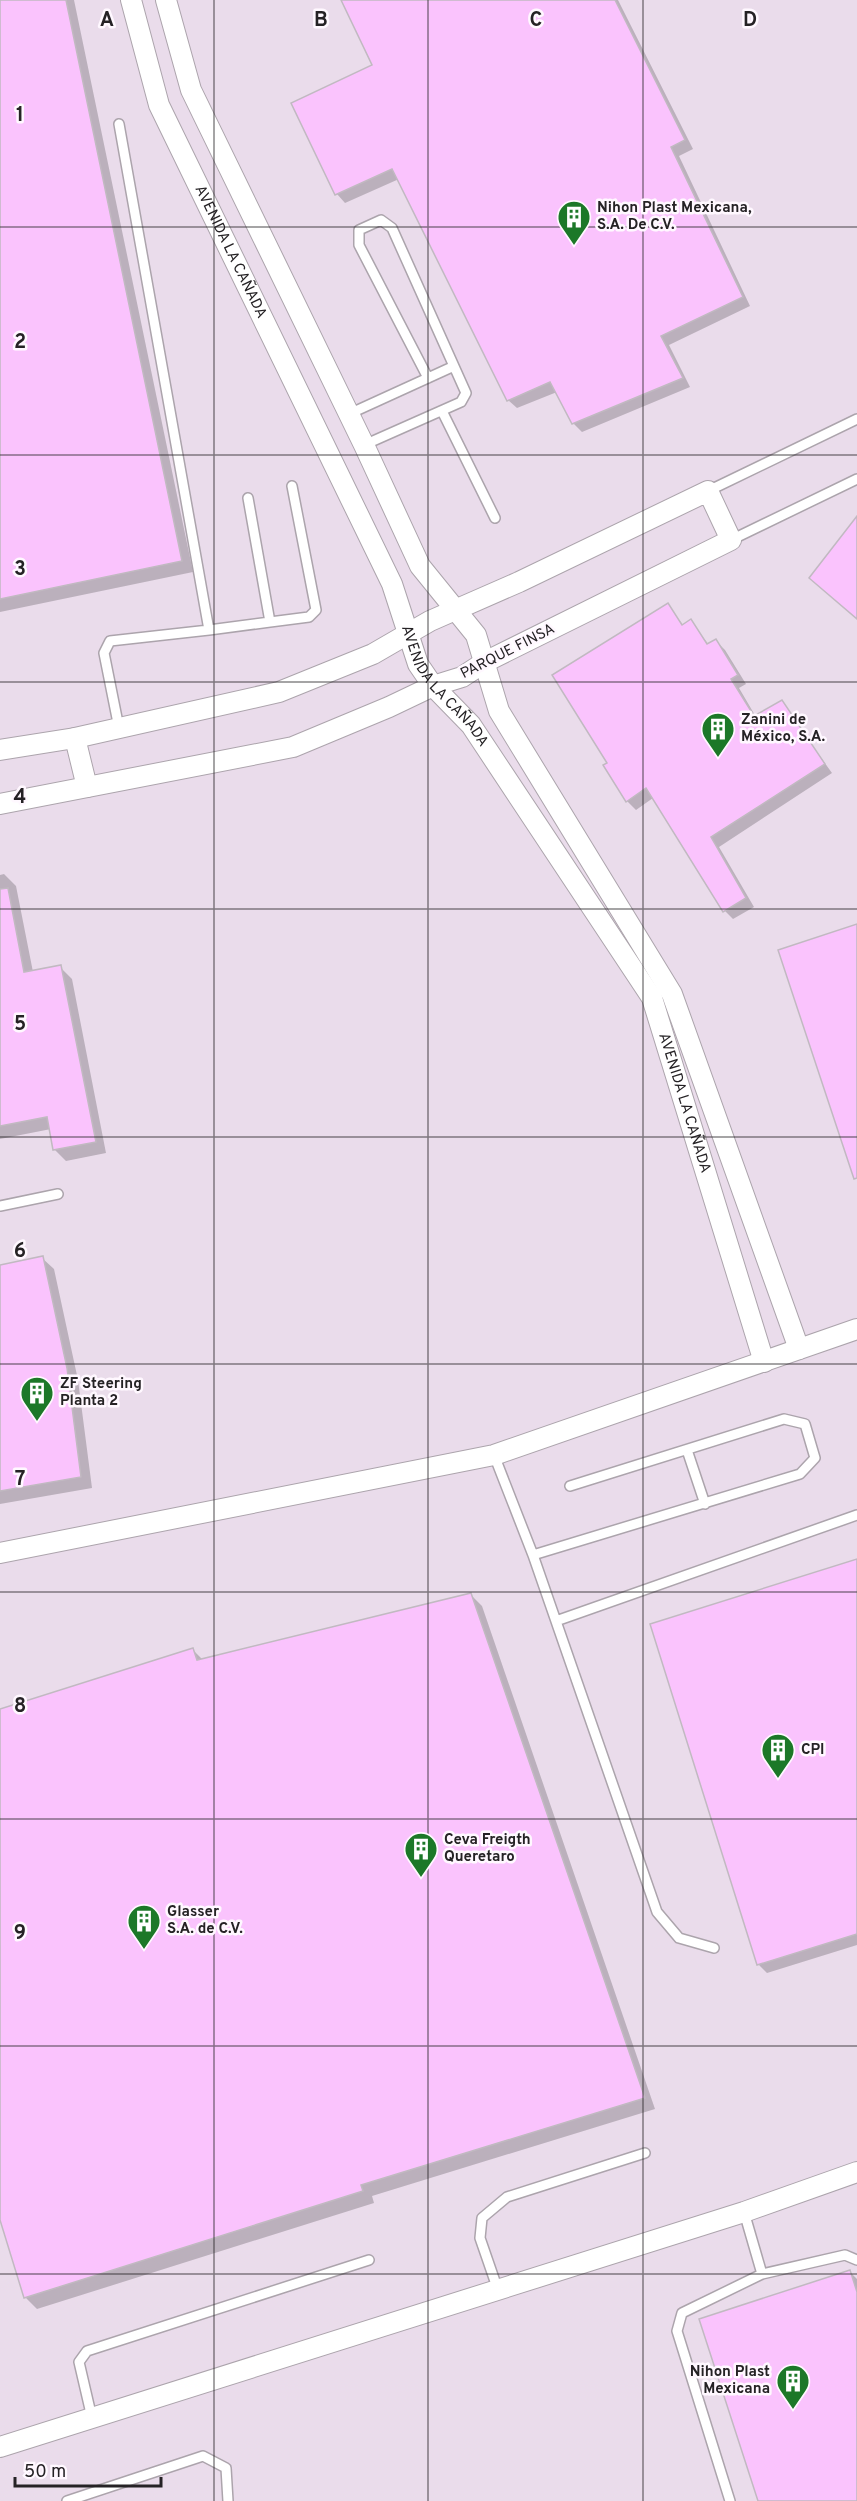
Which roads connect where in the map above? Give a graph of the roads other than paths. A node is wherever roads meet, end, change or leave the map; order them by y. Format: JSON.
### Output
{"nodes":[{"id":1,"x":131,"y":0,"type":"edge"},
{"id":2,"x":166,"y":0,"type":"edge"},
{"id":3,"x":119,"y":124,"type":"dead end"},
{"id":4,"x":452,"y":367,"type":"junction"},
{"id":5,"x":428,"y":378,"type":"junction"},
{"id":6,"x":442,"y":411,"type":"junction"},
{"id":7,"x":349,"y":414,"type":"junction"},
{"id":8,"x":857,"y":418,"type":"edge"},
{"id":9,"x":364,"y":445,"type":"junction"},
{"id":10,"x":857,"y":479,"type":"edge"},
{"id":11,"x":292,"y":486,"type":"dead end"},
{"id":12,"x":708,"y":491,"type":"junction"},
{"id":13,"x":249,"y":498,"type":"dead end"},
{"id":14,"x":495,"y":518,"type":"dead end"},
{"id":15,"x":731,"y":540,"type":"junction"},
{"id":16,"x":458,"y":611,"type":"junction"},
{"id":17,"x":270,"y":622,"type":"junction"},
{"id":18,"x":209,"y":630,"type":"junction"},
{"id":19,"x":406,"y":636,"type":"junction"},
{"id":20,"x":485,"y":662,"type":"junction"},
{"id":21,"x":433,"y":686,"type":"junction"},
{"id":22,"x":118,"y":728,"type":"junction"},
{"id":23,"x":75,"y":738,"type":"junction"},
{"id":24,"x":0,"y":750,"type":"edge"},
{"id":25,"x":87,"y":787,"type":"junction"},
{"id":26,"x":0,"y":804,"type":"edge"},
{"id":27,"x":58,"y":1194,"type":"dead end"},
{"id":28,"x":0,"y":1206,"type":"edge"},
{"id":29,"x":857,"y":1329,"type":"edge"},
{"id":30,"x":799,"y":1349,"type":"junction"},
{"id":31,"x":764,"y":1362,"type":"junction"},
{"id":32,"x":687,"y":1450,"type":"junction"},
{"id":33,"x":494,"y":1455,"type":"junction"},
{"id":34,"x":570,"y":1486,"type":"dead end"},
{"id":35,"x":705,"y":1504,"type":"junction"},
{"id":36,"x":857,"y":1515,"type":"edge"},
{"id":37,"x":0,"y":1553,"type":"edge"},
{"id":38,"x":533,"y":1555,"type":"junction"},
{"id":39,"x":556,"y":1621,"type":"junction"},
{"id":40,"x":714,"y":1948,"type":"dead end"},
{"id":41,"x":645,"y":2153,"type":"dead end"},
{"id":42,"x":857,"y":2172,"type":"edge"},
{"id":43,"x":744,"y":2212,"type":"junction"},
{"id":44,"x":369,"y":2260,"type":"dead end"},
{"id":45,"x":857,"y":2260,"type":"edge"},
{"id":46,"x":762,"y":2274,"type":"junction"},
{"id":47,"x":498,"y":2290,"type":"junction"},
{"id":48,"x":92,"y":2418,"type":"junction"},
{"id":49,"x":0,"y":2447,"type":"edge"},
{"id":50,"x":67,"y":2501,"type":"edge"},
{"id":51,"x":228,"y":2501,"type":"edge"},
{"id":52,"x":730,"y":2501,"type":"edge"}],
"edges":[{"from":1,"to":19,"type":"street","name":"AVENIDA LA CAÑADA"},
{"from":2,"to":7,"type":"street"},
{"from":3,"to":18,"type":"lane"},
{"from":4,"to":5,"type":"lane"},
{"from":4,"to":5,"type":"lane"},
{"from":4,"to":6,"type":"lane"},
{"from":5,"to":7,"type":"lane"},
{"from":6,"to":9,"type":"lane"},
{"from":6,"to":14,"type":"lane"},
{"from":7,"to":9,"type":"street"},
{"from":8,"to":12,"type":"lane"},
{"from":9,"to":16,"type":"street"},
{"from":10,"to":15,"type":"lane","name":"PARQUE FINSA"},
{"from":11,"to":17,"type":"lane"},
{"from":12,"to":15,"type":"street"},
{"from":12,"to":16,"type":"street"},
{"from":13,"to":17,"type":"lane"},
{"from":15,"to":20,"type":"street","name":"PARQUE FINSA"},
{"from":16,"to":19,"type":"street"},
{"from":16,"to":20,"type":"street"},
{"from":17,"to":18,"type":"lane"},
{"from":18,"to":22,"type":"lane"},
{"from":19,"to":21,"type":"street","name":"AVENIDA LA CAÑADA"},
{"from":19,"to":22,"type":"street"},
{"from":20,"to":21,"type":"street","name":"PARQUE FINSA"},
{"from":20,"to":30,"type":"street"},
{"from":21,"to":25,"type":"street","name":"PARQUE FINSA"},
{"from":21,"to":31,"type":"street","name":"AVENIDA LA CAÑADA"},
{"from":22,"to":23,"type":"street"},
{"from":23,"to":24,"type":"street"},
{"from":23,"to":25,"type":"street"},
{"from":25,"to":26,"type":"street","name":"PARQUE FINSA"},
{"from":27,"to":28,"type":"lane"},
{"from":29,"to":30,"type":"street"},
{"from":30,"to":31,"type":"street"},
{"from":31,"to":33,"type":"street"},
{"from":32,"to":34,"type":"lane"},
{"from":32,"to":35,"type":"lane"},
{"from":32,"to":35,"type":"lane"},
{"from":33,"to":37,"type":"street"},
{"from":33,"to":38,"type":"lane"},
{"from":35,"to":38,"type":"lane"},
{"from":36,"to":39,"type":"lane"},
{"from":38,"to":39,"type":"lane"},
{"from":39,"to":40,"type":"lane"},
{"from":41,"to":47,"type":"lane"},
{"from":42,"to":43,"type":"street"},
{"from":43,"to":46,"type":"lane"},
{"from":43,"to":47,"type":"street"},
{"from":44,"to":48,"type":"lane"},
{"from":45,"to":46,"type":"lane"},
{"from":46,"to":52,"type":"lane"},
{"from":47,"to":48,"type":"street"},
{"from":48,"to":49,"type":"street"},
{"from":50,"to":51,"type":"lane"}]}
